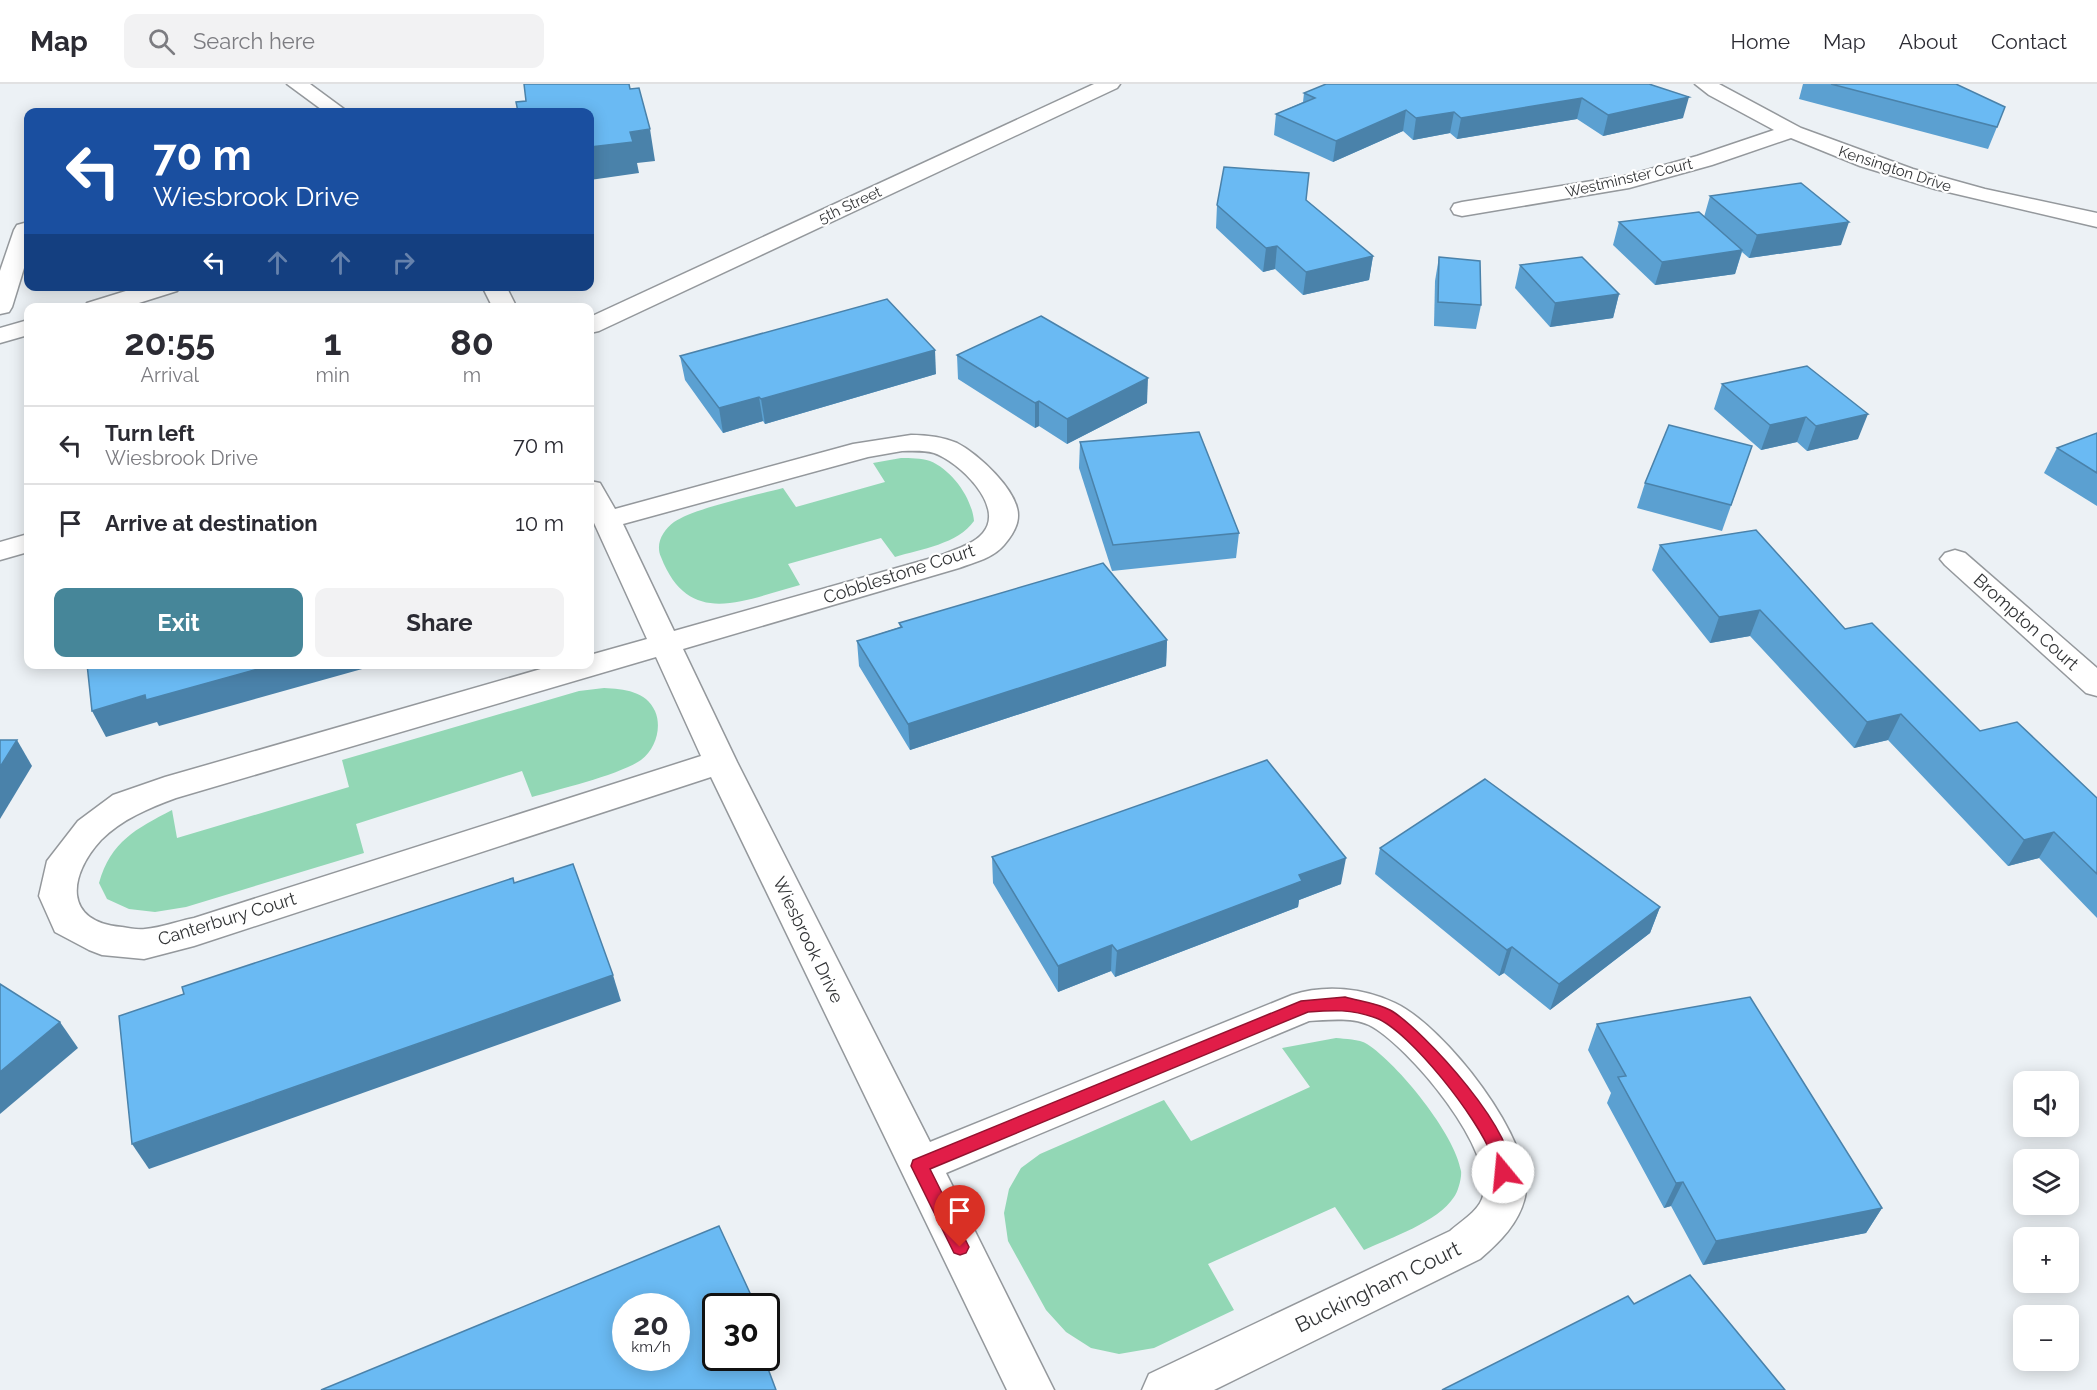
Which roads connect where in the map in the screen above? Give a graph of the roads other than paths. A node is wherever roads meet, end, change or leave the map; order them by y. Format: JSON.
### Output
{"nodes":[{"id":1,"x":297,"y":84,"type":"edge"},
{"id":2,"x":1110,"y":84,"type":"edge"},
{"id":3,"x":1705,"y":84,"type":"edge"},
{"id":4,"x":332,"y":108,"type":"edge"},
{"id":5,"x":1792,"y":131,"type":"junction"},
{"id":6,"x":1462,"y":209,"type":"dead end"},
{"id":7,"x":2097,"y":220,"type":"edge"},
{"id":8,"x":24,"y":230,"type":"edge"},
{"id":9,"x":0,"y":234,"type":"edge"},
{"id":10,"x":24,"y":239,"type":"edge"},
{"id":11,"x":152,"y":291,"type":"edge"},
{"id":12,"x":113,"y":303,"type":"edge"},
{"id":13,"x":0,"y":307,"type":"edge"},
{"id":14,"x":594,"y":324,"type":"edge"},
{"id":15,"x":24,"y":328,"type":"edge"},
{"id":16,"x":0,"y":336,"type":"edge"},
{"id":17,"x":598,"y":504,"type":"edge"},
{"id":18,"x":24,"y":544,"type":"edge"},
{"id":19,"x":0,"y":551,"type":"edge"},
{"id":20,"x":1955,"y":559,"type":"dead end"},
{"id":21,"x":664,"y":644,"type":"junction"},
{"id":22,"x":594,"y":664,"type":"edge"},
{"id":23,"x":578,"y":669,"type":"edge"},
{"id":24,"x":2097,"y":685,"type":"edge"},
{"id":25,"x":720,"y":762,"type":"junction"},
{"id":26,"x":920,"y":1166,"type":"junction"},
{"id":27,"x":1031,"y":1390,"type":"edge"},
{"id":28,"x":1165,"y":1390,"type":"edge"}],
"edges":[{"from":1,"to":4,"type":"street"},
{"from":2,"to":14,"type":"street","name":"5th Street"},
{"from":3,"to":5,"type":"street","name":"Kensington Drive"},
{"from":5,"to":6,"type":"street","name":"Westminster Court"},
{"from":5,"to":7,"type":"street","name":"Kensington Drive"},
{"from":8,"to":9,"type":"street"},
{"from":10,"to":13,"type":"street"},
{"from":11,"to":12,"type":"street"},
{"from":15,"to":16,"type":"street"},
{"from":17,"to":21,"type":"street","name":"Wiesbrook Drive"},
{"from":17,"to":21,"type":"street","name":"Cobblestone Court"},
{"from":18,"to":19,"type":"street"},
{"from":20,"to":24,"type":"street","name":"Brompton Court"},
{"from":21,"to":22,"type":"street","name":"Canterbury Court"},
{"from":21,"to":25,"type":"street","name":"Wiesbrook Drive"},
{"from":23,"to":25,"type":"street","name":"Canterbury Court"},
{"from":25,"to":26,"type":"street","name":"Wiesbrook Drive"},
{"from":26,"to":27,"type":"street","name":"Wiesbrook Drive"},
{"from":26,"to":28,"type":"street","name":"Buckingham Court"}]}
